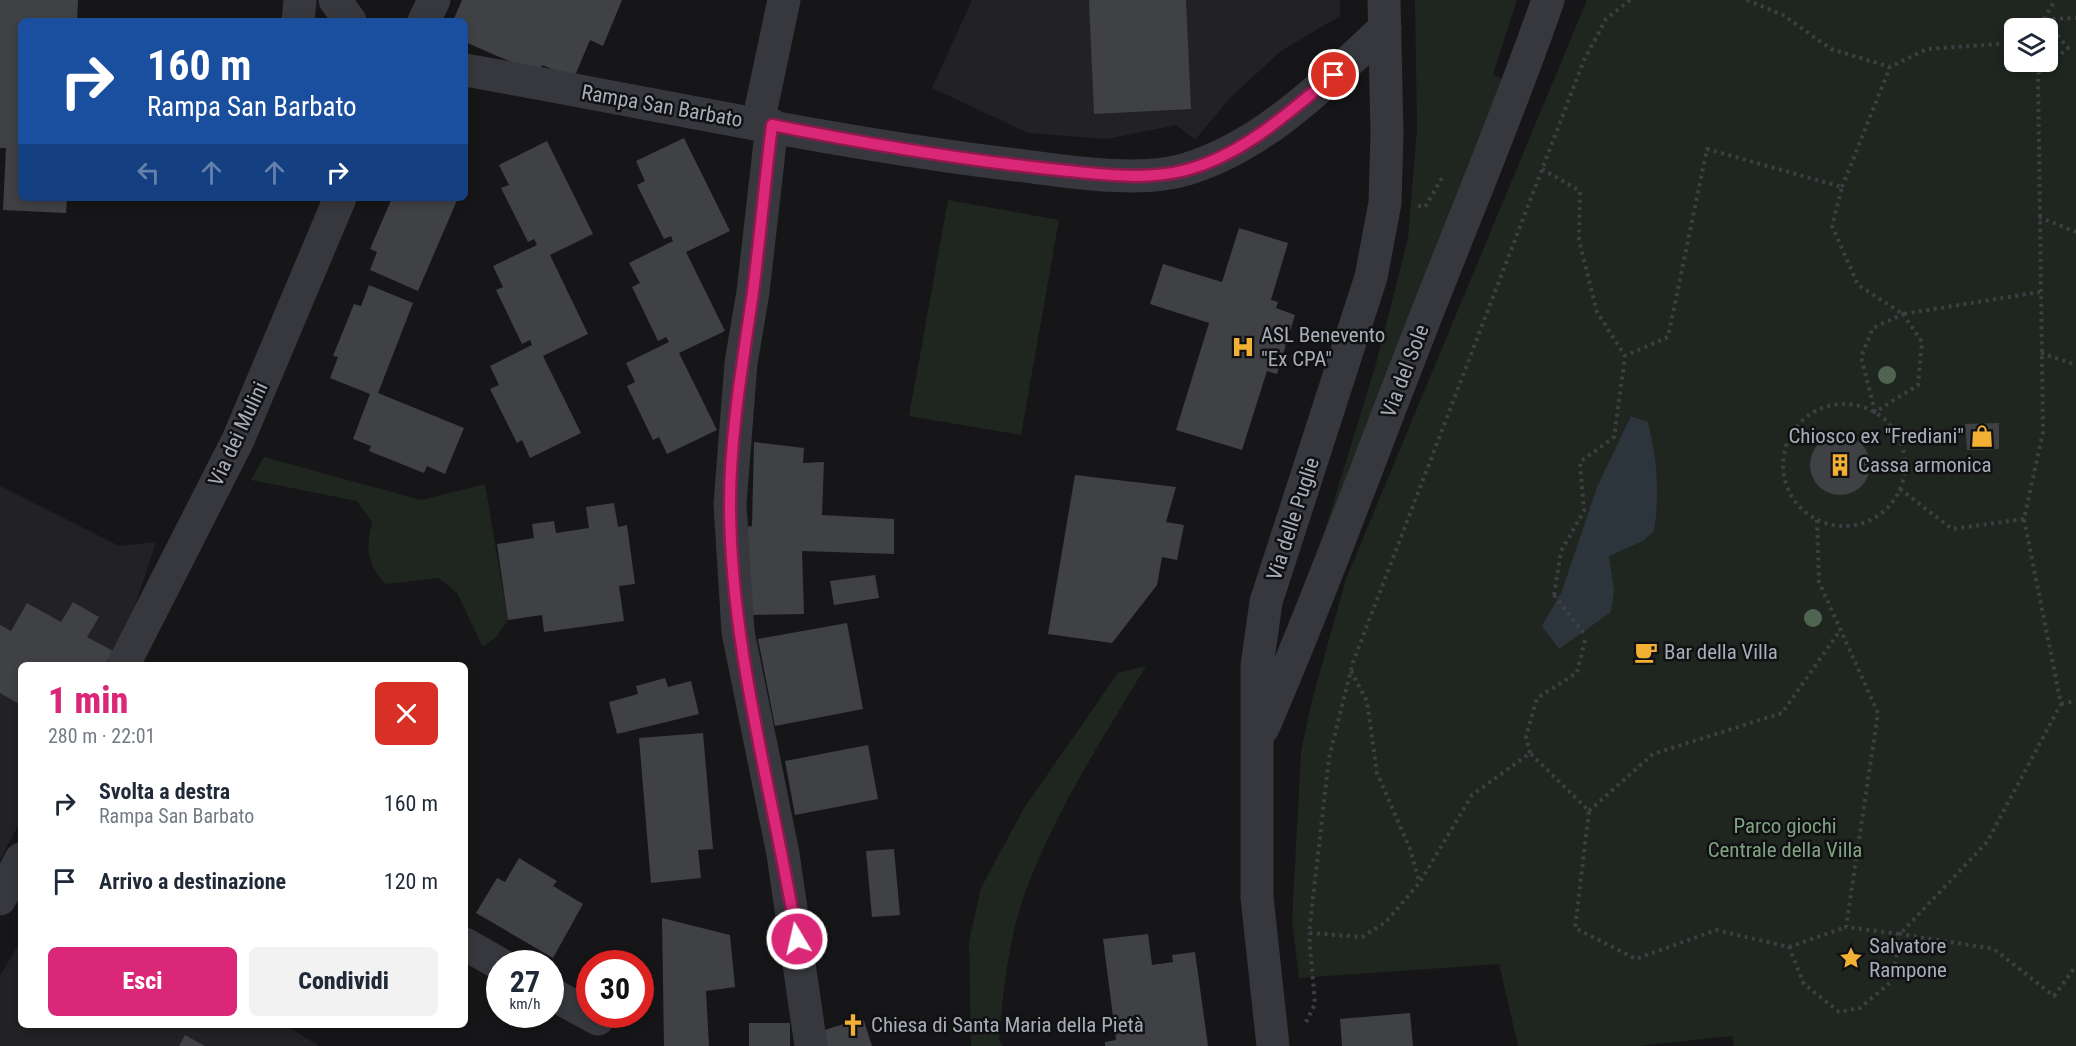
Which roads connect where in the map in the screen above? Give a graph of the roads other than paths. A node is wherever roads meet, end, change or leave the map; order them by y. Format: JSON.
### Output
{"nodes":[{"id":1,"x":300,"y":0,"type":"edge"},
{"id":2,"x":335,"y":0,"type":"edge"},
{"id":3,"x":434,"y":0,"type":"edge"},
{"id":4,"x":784,"y":0,"type":"edge"},
{"id":5,"x":1548,"y":0,"type":"edge"},
{"id":6,"x":1384,"y":14,"type":"edge"},
{"id":7,"x":298,"y":18,"type":"edge"},
{"id":8,"x":348,"y":18,"type":"edge"},
{"id":9,"x":425,"y":18,"type":"edge"},
{"id":10,"x":468,"y":71,"type":"edge"},
{"id":11,"x":765,"y":124,"type":"junction"},
{"id":12,"x":339,"y":201,"type":"edge"},
{"id":13,"x":125,"y":662,"type":"edge"},
{"id":14,"x":1257,"y":741,"type":"junction"},
{"id":15,"x":18,"y":865,"type":"edge"},
{"id":16,"x":0,"y":899,"type":"edge"},
{"id":17,"x":468,"y":946,"type":"edge"},
{"id":18,"x":486,"y":956,"type":"edge"},
{"id":19,"x":811,"y":1046,"type":"edge"},
{"id":20,"x":1273,"y":1046,"type":"edge"}],
"edges":[{"from":1,"to":7,"type":"street"},
{"from":2,"to":8,"type":"street"},
{"from":3,"to":9,"type":"street"},
{"from":4,"to":11,"type":"street"},
{"from":5,"to":14,"type":"street","name":"Via del Sole"},
{"from":6,"to":11,"type":"street","name":"Rampa San Barbato"},
{"from":6,"to":14,"type":"street","name":"Via delle Puglie"},
{"from":10,"to":11,"type":"street","name":"Rampa San Barbato"},
{"from":11,"to":19,"type":"street"},
{"from":12,"to":13,"type":"street","name":"Via dei Mulini"},
{"from":14,"to":20,"type":"street","name":"Via delle Puglie"},
{"from":15,"to":16,"type":"street"},
{"from":17,"to":18,"type":"street"}]}
